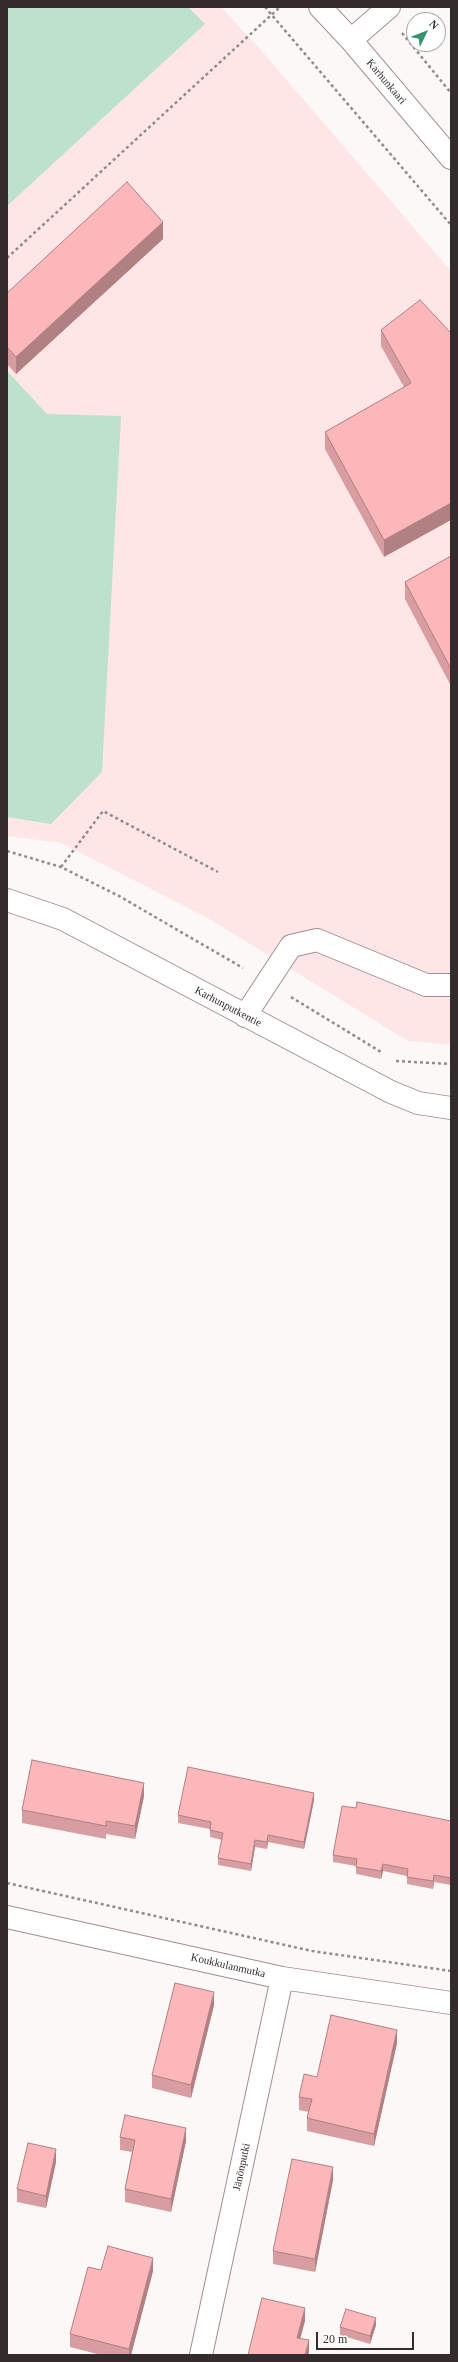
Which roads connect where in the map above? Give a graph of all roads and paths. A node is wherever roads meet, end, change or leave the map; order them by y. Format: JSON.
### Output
{"nodes":[{"id":1,"x":265,"y":7,"type":"edge"},
{"id":2,"x":280,"y":7,"type":"edge"},
{"id":3,"x":320,"y":7,"type":"edge"},
{"id":4,"x":386,"y":9,"type":"edge"},
{"id":5,"x":272,"y":15,"type":"junction"},
{"id":6,"x":351,"y":40,"type":"junction"},
{"id":7,"x":451,"y":93,"type":"edge"},
{"id":8,"x":451,"y":158,"type":"edge"},
{"id":9,"x":451,"y":225,"type":"edge"},
{"id":10,"x":7,"y":258,"type":"edge"},
{"id":11,"x":7,"y":851,"type":"edge"},
{"id":12,"x":61,"y":867,"type":"junction"},
{"id":13,"x":218,"y":872,"type":"dead end"},
{"id":14,"x":7,"y":900,"type":"edge"},
{"id":15,"x":266,"y":982,"type":"junction"},
{"id":16,"x":451,"y":985,"type":"edge"},
{"id":17,"x":245,"y":1016,"type":"junction"},
{"id":18,"x":382,"y":1053,"type":"dead end"},
{"id":19,"x":389,"y":1057,"type":"dead end"},
{"id":20,"x":451,"y":1064,"type":"edge"},
{"id":21,"x":451,"y":1108,"type":"edge"},
{"id":22,"x":7,"y":1883,"type":"edge"},
{"id":23,"x":7,"y":1917,"type":"edge"},
{"id":24,"x":451,"y":1971,"type":"edge"},
{"id":25,"x":282,"y":1978,"type":"junction"},
{"id":26,"x":451,"y":2003,"type":"edge"},
{"id":27,"x":201,"y":2355,"type":"edge"}],
"edges":[{"from":1,"to":5,"type":"path"},
{"from":2,"to":5,"type":"path"},
{"from":3,"to":6,"type":"street","name":"Karhunkaari"},
{"from":4,"to":6,"type":"street"},
{"from":4,"to":7,"type":"path"},
{"from":5,"to":9,"type":"path"},
{"from":5,"to":10,"type":"path"},
{"from":6,"to":8,"type":"street","name":"Karhunkaari"},
{"from":11,"to":12,"type":"path"},
{"from":12,"to":13,"type":"path"},
{"from":12,"to":15,"type":"path"},
{"from":14,"to":17,"type":"street","name":"Karhunputkentie"},
{"from":15,"to":16,"type":"street"},
{"from":15,"to":17,"type":"street"},
{"from":15,"to":18,"type":"path"},
{"from":17,"to":21,"type":"street","name":"Karhunputkentie"},
{"from":19,"to":20,"type":"path"},
{"from":22,"to":24,"type":"path"},
{"from":23,"to":25,"type":"street","name":"Koukkulanmutka"},
{"from":25,"to":26,"type":"street","name":"Koukkulanmutka"},
{"from":25,"to":27,"type":"street","name":"Jänönputki"}]}
